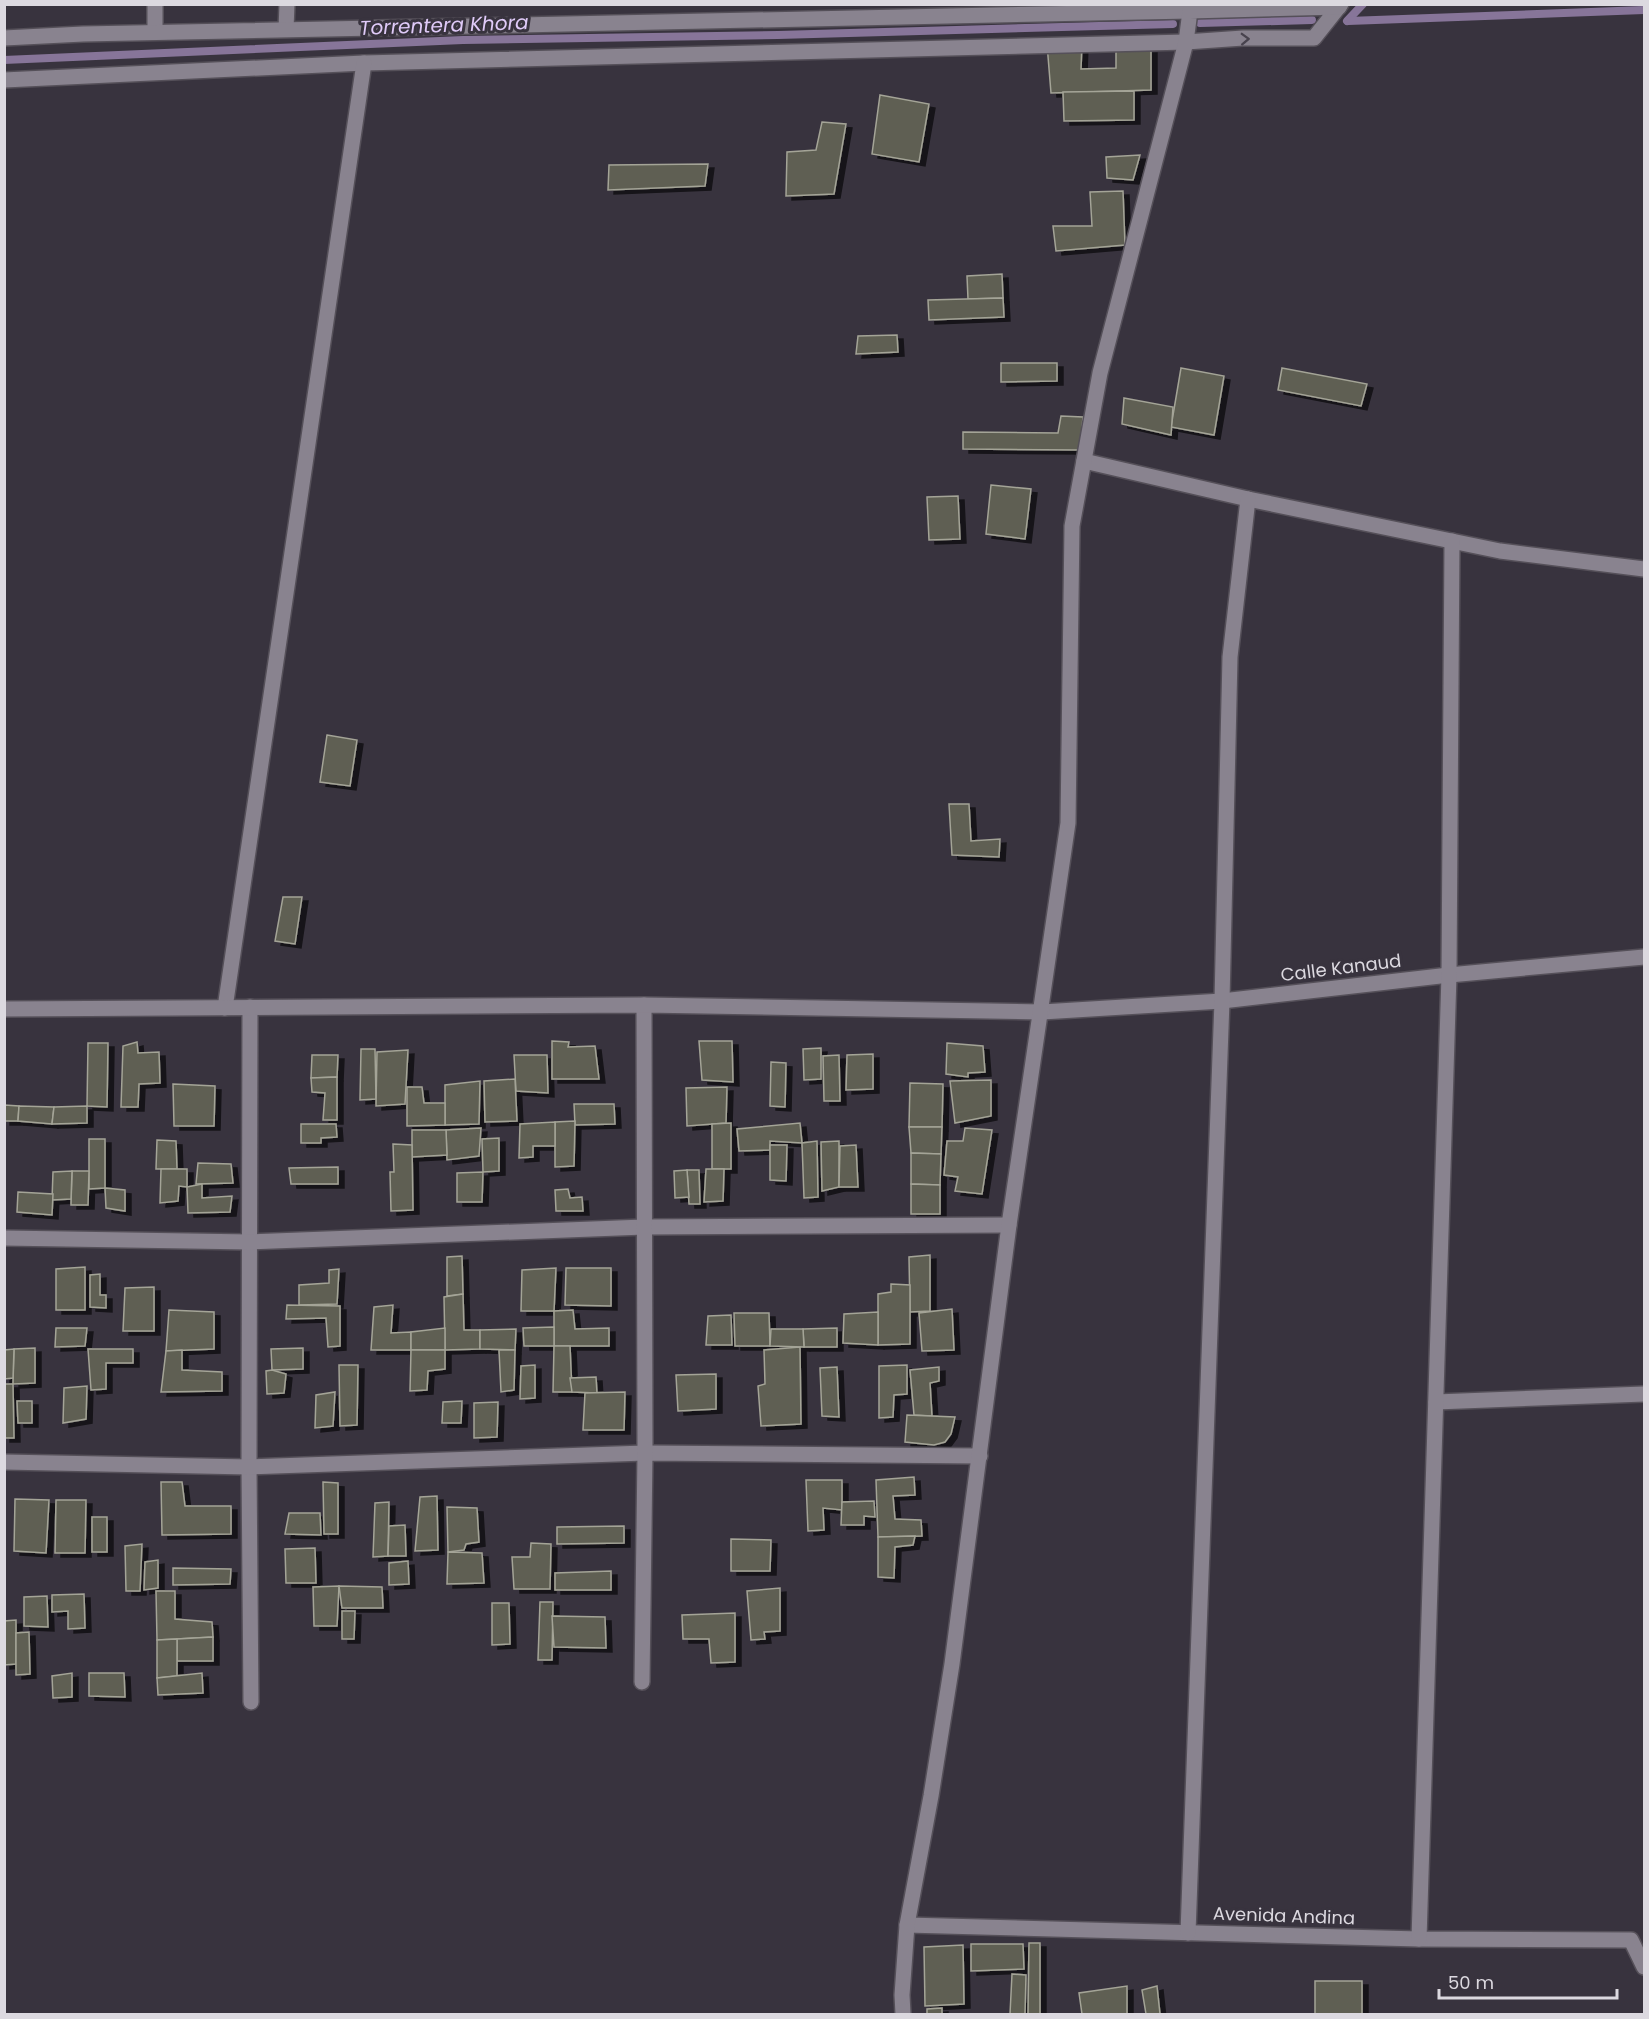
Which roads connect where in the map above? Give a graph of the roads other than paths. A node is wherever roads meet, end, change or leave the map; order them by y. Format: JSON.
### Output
{"nodes":[{"id":1,"x":155,"y":4,"type":"edge"},
{"id":2,"x":287,"y":4,"type":"edge"},
{"id":3,"x":1340,"y":6,"type":"edge"},
{"id":4,"x":1190,"y":11,"type":"junction"},
{"id":5,"x":286,"y":29,"type":"junction"},
{"id":6,"x":155,"y":32,"type":"junction"},
{"id":7,"x":4,"y":38,"type":"edge"},
{"id":8,"x":1186,"y":42,"type":"junction"},
{"id":9,"x":364,"y":63,"type":"junction"},
{"id":10,"x":4,"y":80,"type":"edge"},
{"id":11,"x":1084,"y":461,"type":"junction"},
{"id":12,"x":1248,"y":499,"type":"junction"},
{"id":13,"x":1452,"y":541,"type":"junction"},
{"id":14,"x":1644,"y":569,"type":"edge"},
{"id":15,"x":1644,"y":957,"type":"edge"},
{"id":16,"x":1449,"y":975,"type":"junction"},
{"id":17,"x":1222,"y":1001,"type":"junction"},
{"id":18,"x":644,"y":1005,"type":"junction"},
{"id":19,"x":250,"y":1007,"type":"junction"},
{"id":20,"x":225,"y":1008,"type":"junction"},
{"id":21,"x":4,"y":1009,"type":"edge"},
{"id":22,"x":1042,"y":1012,"type":"junction"},
{"id":23,"x":1009,"y":1225,"type":"junction"},
{"id":24,"x":644,"y":1227,"type":"junction"},
{"id":25,"x":4,"y":1238,"type":"edge"},
{"id":26,"x":250,"y":1242,"type":"junction"},
{"id":27,"x":1644,"y":1394,"type":"edge"},
{"id":28,"x":1436,"y":1402,"type":"junction"},
{"id":29,"x":645,"y":1454,"type":"junction"},
{"id":30,"x":981,"y":1456,"type":"junction"},
{"id":31,"x":4,"y":1462,"type":"edge"},
{"id":32,"x":249,"y":1467,"type":"junction"},
{"id":33,"x":642,"y":1682,"type":"dead end"},
{"id":34,"x":251,"y":1702,"type":"dead end"},
{"id":35,"x":907,"y":1925,"type":"junction"},
{"id":36,"x":1188,"y":1933,"type":"junction"},
{"id":37,"x":1419,"y":1939,"type":"junction"},
{"id":38,"x":1644,"y":1967,"type":"edge"},
{"id":39,"x":903,"y":2014,"type":"edge"}],
"edges":[{"from":1,"to":6,"type":"street"},
{"from":2,"to":5,"type":"street"},
{"from":3,"to":4,"type":"street"},
{"from":8,"to":3,"type":"street","one_way":true},
{"from":4,"to":5,"type":"street"},
{"from":4,"to":8,"type":"street"},
{"from":5,"to":6,"type":"street"},
{"from":6,"to":7,"type":"street"},
{"from":8,"to":9,"type":"street"},
{"from":8,"to":11,"type":"street"},
{"from":9,"to":10,"type":"street"},
{"from":9,"to":20,"type":"street"},
{"from":11,"to":12,"type":"street"},
{"from":11,"to":22,"type":"street"},
{"from":12,"to":13,"type":"street"},
{"from":12,"to":17,"type":"street"},
{"from":13,"to":14,"type":"street"},
{"from":13,"to":16,"type":"street"},
{"from":15,"to":16,"type":"street","name":"Calle Kanaud"},
{"from":16,"to":17,"type":"street","name":"Calle Kanaud"},
{"from":16,"to":28,"type":"street"},
{"from":17,"to":22,"type":"street","name":"Calle Kanaud"},
{"from":17,"to":36,"type":"street"},
{"from":18,"to":19,"type":"street","name":"Calle Kanaud"},
{"from":18,"to":22,"type":"street","name":"Calle Kanaud"},
{"from":18,"to":24,"type":"street"},
{"from":19,"to":20,"type":"street","name":"Calle Kanaud"},
{"from":19,"to":26,"type":"street"},
{"from":20,"to":21,"type":"street","name":"Calle Kanaud"},
{"from":22,"to":23,"type":"street"},
{"from":23,"to":24,"type":"street"},
{"from":23,"to":30,"type":"street"},
{"from":24,"to":26,"type":"street"},
{"from":24,"to":29,"type":"street"},
{"from":25,"to":26,"type":"street"},
{"from":26,"to":32,"type":"street"},
{"from":27,"to":28,"type":"street"},
{"from":28,"to":37,"type":"street"},
{"from":29,"to":30,"type":"street"},
{"from":29,"to":32,"type":"street"},
{"from":29,"to":33,"type":"street"},
{"from":30,"to":35,"type":"street"},
{"from":31,"to":32,"type":"street"},
{"from":32,"to":34,"type":"street"},
{"from":35,"to":36,"type":"street","name":"Avenida Andina"},
{"from":35,"to":39,"type":"street"},
{"from":36,"to":37,"type":"street","name":"Avenida Andina"},
{"from":37,"to":38,"type":"street","name":"Avenida Andina"}]}
